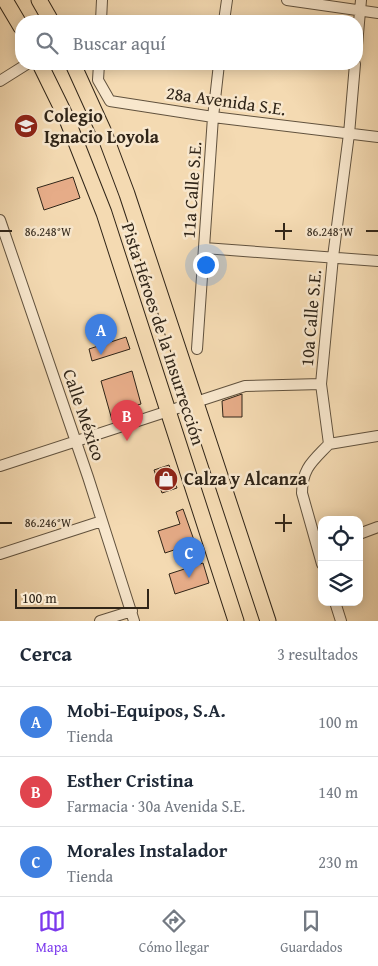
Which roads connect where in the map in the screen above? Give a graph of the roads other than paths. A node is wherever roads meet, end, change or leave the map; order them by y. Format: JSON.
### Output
{"nodes":[{"id":1,"x":5,"y":0,"type":"edge"},
{"id":2,"x":40,"y":0,"type":"edge"},
{"id":3,"x":102,"y":0,"type":"edge"},
{"id":4,"x":227,"y":0,"type":"edge"},
{"id":5,"x":287,"y":0,"type":"edge"},
{"id":6,"x":361,"y":0,"type":"edge"},
{"id":7,"x":360,"y":11,"type":"junction"},
{"id":8,"x":378,"y":13,"type":"edge"},
{"id":9,"x":48,"y":15,"type":"edge"},
{"id":10,"x":101,"y":15,"type":"edge"},
{"id":11,"x":225,"y":15,"type":"edge"},
{"id":12,"x":360,"y":15,"type":"edge"},
{"id":13,"x":15,"y":17,"type":"edge"},
{"id":14,"x":17,"y":70,"type":"edge"},
{"id":15,"x":43,"y":70,"type":"edge"},
{"id":16,"x":76,"y":70,"type":"edge"},
{"id":17,"x":98,"y":70,"type":"edge"},
{"id":18,"x":218,"y":70,"type":"edge"},
{"id":19,"x":354,"y":70,"type":"edge"},
{"id":20,"x":0,"y":80,"type":"edge"},
{"id":21,"x":213,"y":117,"type":"junction"},
{"id":22,"x":349,"y":134,"type":"junction"},
{"id":23,"x":378,"y":137,"type":"edge"},
{"id":24,"x":0,"y":220,"type":"edge"},
{"id":25,"x":204,"y":248,"type":"junction"},
{"id":26,"x":332,"y":257,"type":"junction"},
{"id":27,"x":378,"y":260,"type":"edge"},
{"id":28,"x":197,"y":349,"type":"dead end"},
{"id":29,"x":321,"y":384,"type":"junction"},
{"id":30,"x":195,"y":401,"type":"junction"},
{"id":31,"x":167,"y":410,"type":"junction"},
{"id":32,"x":378,"y":436,"type":"edge"},
{"id":33,"x":74,"y":442,"type":"junction"},
{"id":34,"x":329,"y":444,"type":"junction"},
{"id":35,"x":0,"y":466,"type":"edge"},
{"id":36,"x":102,"y":521,"type":"junction"},
{"id":37,"x":378,"y":526,"type":"edge"},
{"id":38,"x":363,"y":532,"type":"edge"},
{"id":39,"x":318,"y":546,"type":"edge"},
{"id":40,"x":0,"y":554,"type":"edge"},
{"id":41,"x":336,"y":606,"type":"edge"},
{"id":42,"x":133,"y":616,"type":"edge"},
{"id":43,"x":100,"y":621,"type":"edge"},
{"id":44,"x":236,"y":621,"type":"edge"},
{"id":45,"x":268,"y":621,"type":"edge"},
{"id":46,"x":341,"y":621,"type":"edge"}],
"edges":[{"from":1,"to":13,"type":"main road"},
{"from":2,"to":9,"type":"main road"},
{"from":3,"to":10,"type":"street"},
{"from":4,"to":11,"type":"street"},
{"from":5,"to":7,"type":"street"},
{"from":6,"to":7,"type":"street"},
{"from":7,"to":8,"type":"street"},
{"from":7,"to":12,"type":"street"},
{"from":14,"to":20,"type":"street"},
{"from":15,"to":31,"type":"main road","name":"Pista Héroes de la Insurrección"},
{"from":16,"to":30,"type":"main road","name":"Pista Héroes de la Insurrección"},
{"from":17,"to":21,"type":"street","name":"28a Avenida S.E."},
{"from":18,"to":21,"type":"street","name":"11a Calle S.E."},
{"from":19,"to":22,"type":"street","name":"10a Calle S.E."},
{"from":21,"to":22,"type":"street","name":"28a Avenida S.E."},
{"from":21,"to":25,"type":"street","name":"11a Calle S.E."},
{"from":22,"to":23,"type":"street","name":"28a Avenida S.E."},
{"from":22,"to":26,"type":"street","name":"10a Calle S.E."},
{"from":24,"to":33,"type":"street","name":"Calle México"},
{"from":25,"to":26,"type":"street"},
{"from":25,"to":28,"type":"street","name":"11a Calle S.E."},
{"from":26,"to":27,"type":"street"},
{"from":26,"to":29,"type":"street","name":"10a Calle S.E."},
{"from":29,"to":30,"type":"street"},
{"from":29,"to":34,"type":"street","name":"10a Calle S.E."},
{"from":30,"to":31,"type":"street"},
{"from":30,"to":45,"type":"main road","name":"Pista Héroes de la Insurrección"},
{"from":31,"to":33,"type":"street"},
{"from":31,"to":44,"type":"main road","name":"Pista Héroes de la Insurrección"},
{"from":32,"to":34,"type":"street"},
{"from":33,"to":35,"type":"street"},
{"from":33,"to":36,"type":"street","name":"Calle México"},
{"from":34,"to":39,"type":"street"},
{"from":36,"to":40,"type":"street"},
{"from":36,"to":42,"type":"street","name":"Calle México"},
{"from":37,"to":38,"type":"street"},
{"from":41,"to":46,"type":"street"},
{"from":42,"to":43,"type":"street"}]}
